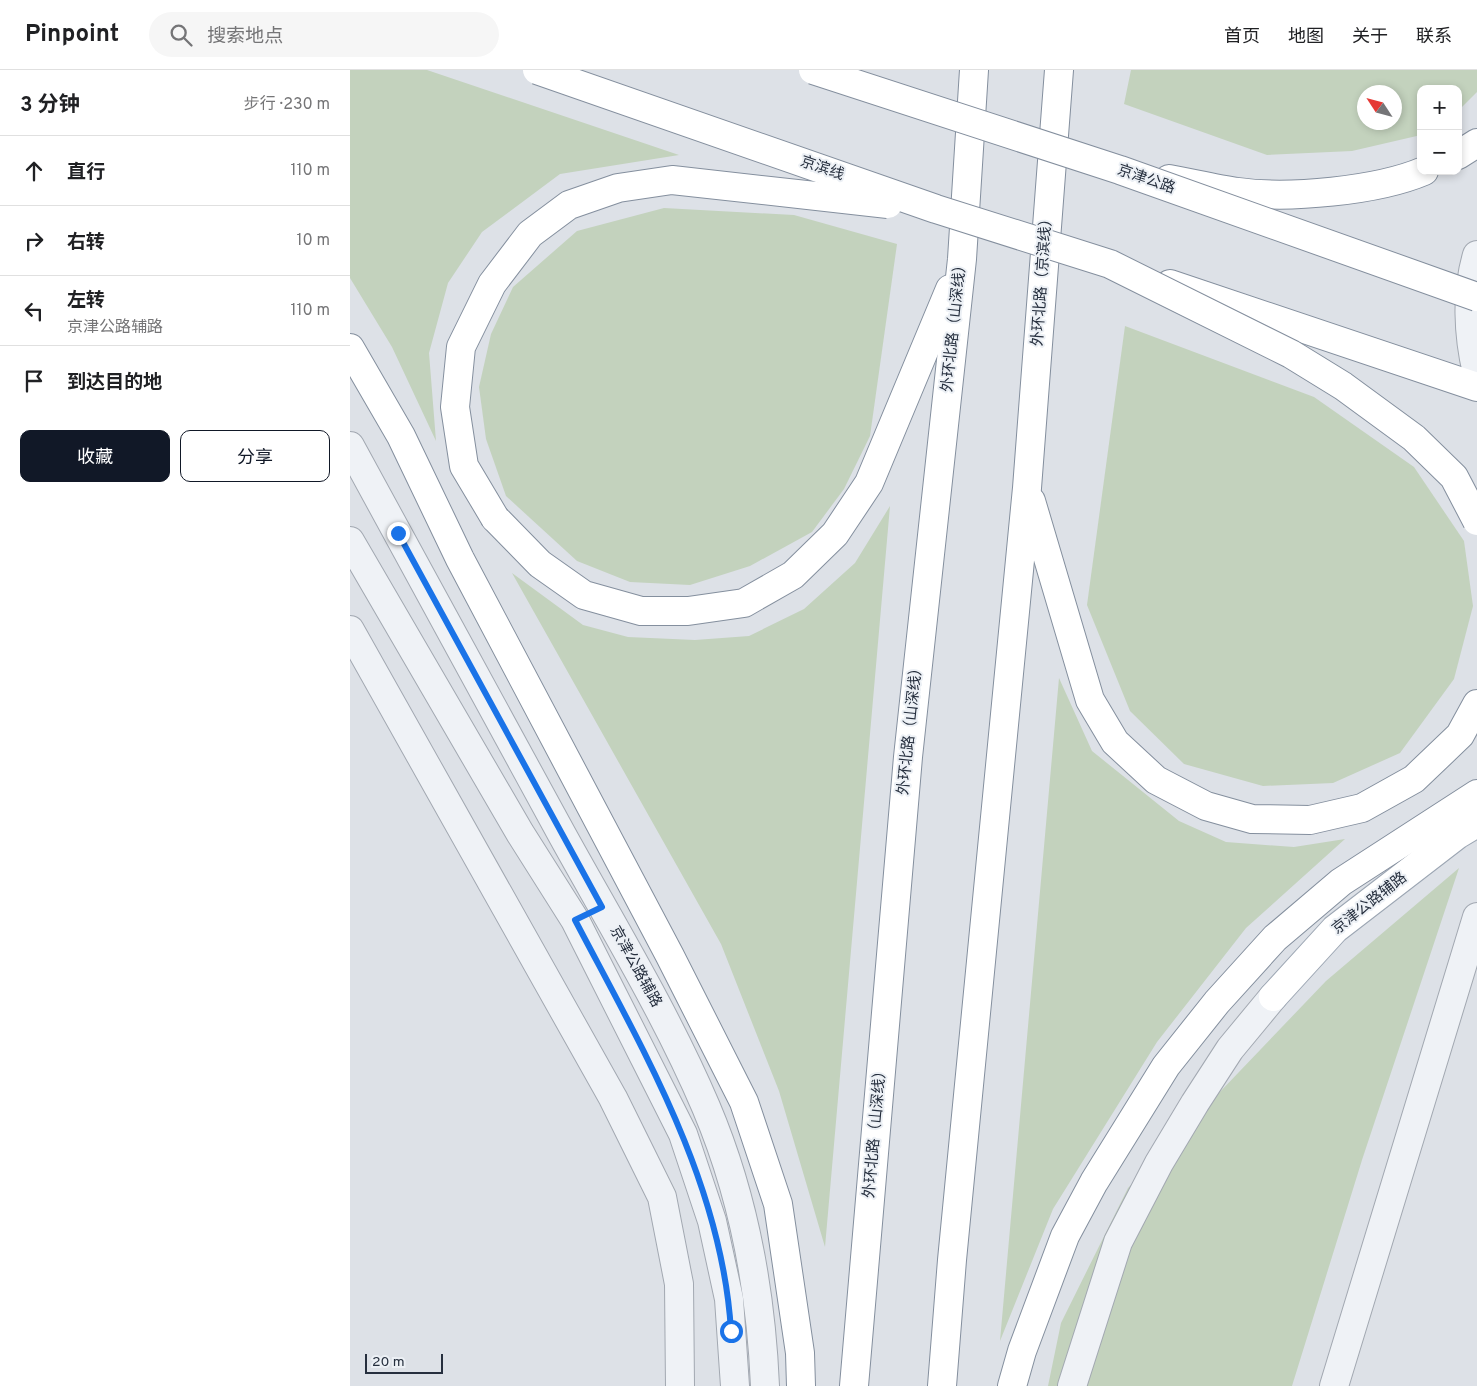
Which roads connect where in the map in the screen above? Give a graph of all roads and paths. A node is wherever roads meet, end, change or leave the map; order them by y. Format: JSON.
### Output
{"nodes":[{"id":1,"x":537,"y":70,"type":"edge"},
{"id":2,"x":813,"y":70,"type":"edge"},
{"id":3,"x":974,"y":70,"type":"edge"},
{"id":4,"x":1059,"y":70,"type":"edge"},
{"id":5,"x":835,"y":75,"type":"edge"},
{"id":6,"x":1477,"y":142,"type":"edge"},
{"id":7,"x":1462,"y":152,"type":"edge"},
{"id":8,"x":1120,"y":170,"type":"junction"},
{"id":9,"x":1417,"y":173,"type":"edge"},
{"id":10,"x":936,"y":209,"type":"junction"},
{"id":11,"x":1477,"y":255,"type":"edge"},
{"id":12,"x":962,"y":259,"type":"junction"},
{"id":13,"x":1110,"y":264,"type":"junction"},
{"id":14,"x":1477,"y":297,"type":"edge"},
{"id":15,"x":350,"y":348,"type":"edge"},
{"id":16,"x":1477,"y":373,"type":"edge"},
{"id":17,"x":1477,"y":386,"type":"edge"},
{"id":18,"x":350,"y":446,"type":"edge"},
{"id":19,"x":1027,"y":488,"type":"junction"},
{"id":20,"x":1477,"y":521,"type":"edge"},
{"id":21,"x":350,"y":541,"type":"edge"},
{"id":22,"x":350,"y":630,"type":"edge"},
{"id":23,"x":1477,"y":704,"type":"edge"},
{"id":24,"x":1477,"y":794,"type":"edge"},
{"id":25,"x":1477,"y":823,"type":"edge"},
{"id":26,"x":602,"y":907,"type":"junction"},
{"id":27,"x":1477,"y":917,"type":"edge"},
{"id":28,"x":575,"y":920,"type":"junction"},
{"id":29,"x":1273,"y":997,"type":"joint"},
{"id":30,"x":680,"y":1386,"type":"edge"},
{"id":31,"x":735,"y":1386,"type":"edge"},
{"id":32,"x":765,"y":1386,"type":"edge"},
{"id":33,"x":801,"y":1386,"type":"edge"},
{"id":34,"x":854,"y":1386,"type":"edge"},
{"id":35,"x":942,"y":1386,"type":"edge"},
{"id":36,"x":1012,"y":1386,"type":"edge"},
{"id":37,"x":1072,"y":1386,"type":"edge"},
{"id":38,"x":1334,"y":1386,"type":"edge"}],
"edges":[{"from":1,"to":10,"type":"main road","name":"京滨线","bridge":true},
{"from":2,"to":5,"type":"main road","name":"京津公路","bridge":true},
{"from":3,"to":12,"type":"main road","name":"外环北路（山深线）"},
{"from":4,"to":19,"type":"main road","name":"外环北路（京滨线）"},
{"from":5,"to":8,"type":"main road","name":"京津公路","bridge":true},
{"from":6,"to":7,"type":"main road"},
{"from":8,"to":9,"type":"main road","bridge":true},
{"from":8,"to":14,"type":"main road","name":"京津公路","bridge":true},
{"from":10,"to":12,"type":"main road","bridge":true},
{"from":10,"to":13,"type":"main road","name":"京滨线","bridge":true},
{"from":11,"to":16,"type":"street"},
{"from":12,"to":34,"type":"main road","name":"外环北路（山深线）"},
{"from":13,"to":17,"type":"main road","bridge":true},
{"from":13,"to":20,"type":"main road","bridge":true},
{"from":15,"to":33,"type":"main road"},
{"from":18,"to":26,"type":"street","name":"京津公路辅路"},
{"from":19,"to":23,"type":"main road"},
{"from":19,"to":35,"type":"main road"},
{"from":21,"to":28,"type":"street"},
{"from":22,"to":30,"type":"street"},
{"from":24,"to":36,"type":"main road"},
{"from":25,"to":29,"type":"main road","name":"京津公路辅路"},
{"from":26,"to":28,"type":"street"},
{"from":26,"to":32,"type":"street","name":"京津公路辅路"},
{"from":27,"to":38,"type":"street"},
{"from":28,"to":31,"type":"street"},
{"from":29,"to":37,"type":"street"}]}
